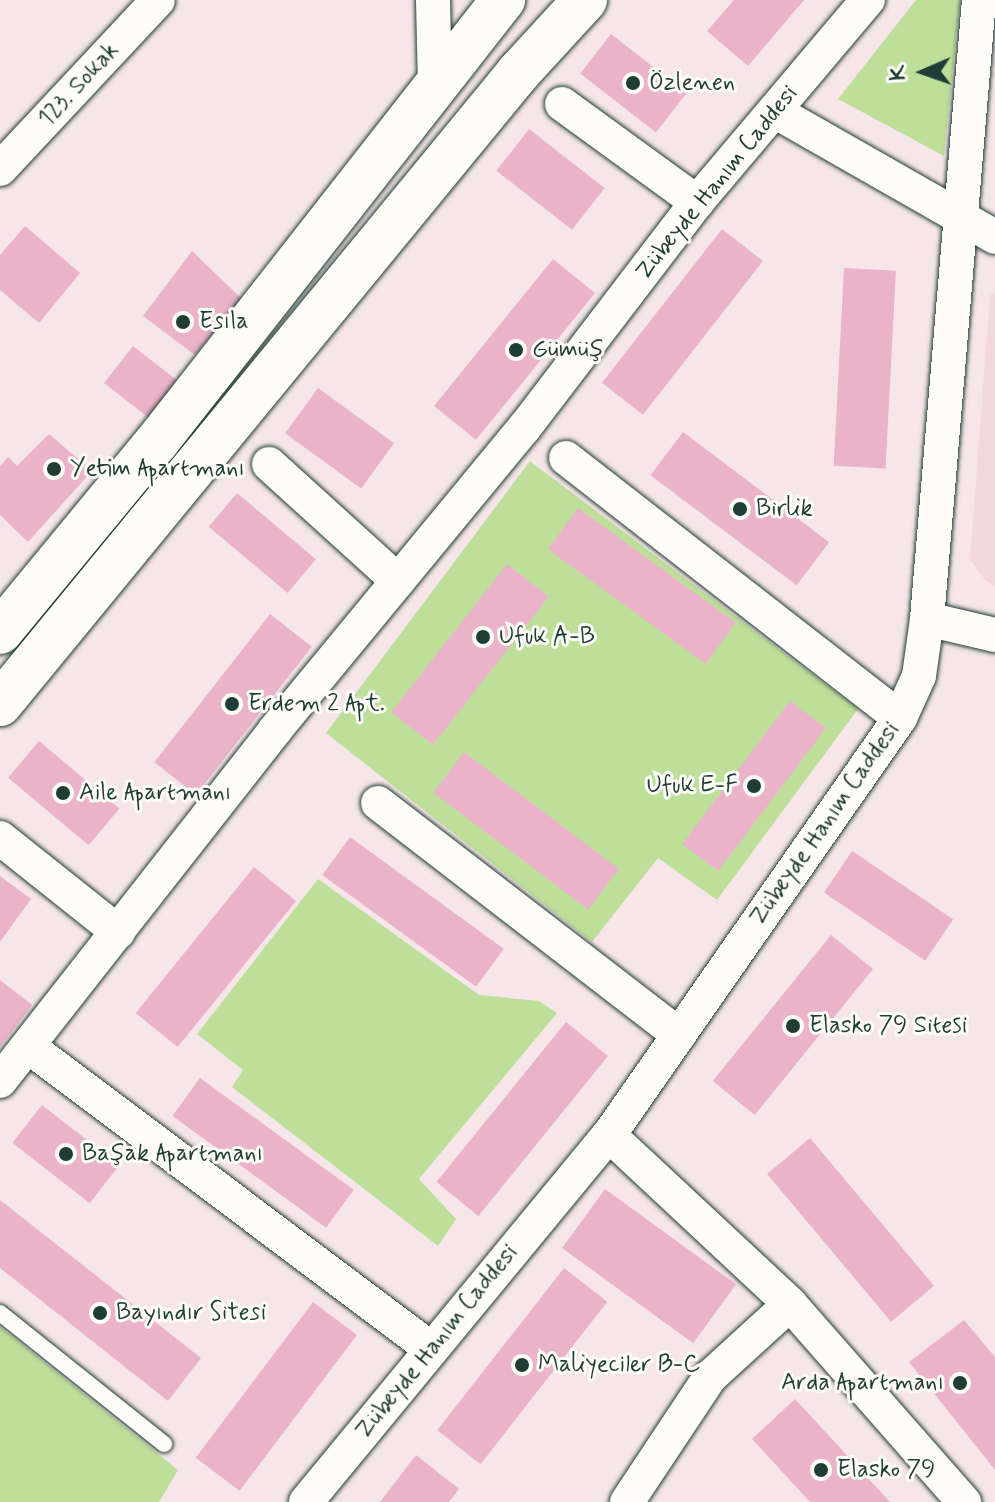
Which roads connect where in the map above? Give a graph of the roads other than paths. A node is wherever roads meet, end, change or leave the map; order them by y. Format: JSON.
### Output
{"nodes":[{"id":1,"x":158,"y":0,"type":"edge"},
{"id":2,"x":433,"y":0,"type":"edge"},
{"id":3,"x":503,"y":0,"type":"edge"},
{"id":4,"x":585,"y":0,"type":"edge"},
{"id":5,"x":868,"y":0,"type":"edge"},
{"id":6,"x":979,"y":0,"type":"edge"},
{"id":7,"x":435,"y":85,"type":"junction"},
{"id":8,"x":562,"y":104,"type":"dead end"},
{"id":9,"x":776,"y":112,"type":"junction"},
{"id":10,"x":0,"y":169,"type":"edge"},
{"id":11,"x":697,"y":202,"type":"junction"},
{"id":12,"x":959,"y":216,"type":"junction"},
{"id":13,"x":995,"y":237,"type":"edge"},
{"id":14,"x":566,"y":458,"type":"dead end"},
{"id":15,"x":269,"y":464,"type":"dead end"},
{"id":16,"x":398,"y":581,"type":"junction"},
{"id":17,"x":927,"y":619,"type":"junction"},
{"id":18,"x":0,"y":632,"type":"edge"},
{"id":19,"x":995,"y":635,"type":"edge"},
{"id":20,"x":0,"y":704,"type":"edge"},
{"id":21,"x":900,"y":718,"type":"junction"},
{"id":22,"x":378,"y":803,"type":"dead end"},
{"id":23,"x":0,"y":838,"type":"edge"},
{"id":24,"x":118,"y":932,"type":"junction"},
{"id":25,"x":679,"y":1035,"type":"junction"},
{"id":26,"x":29,"y":1047,"type":"junction"},
{"id":27,"x":0,"y":1081,"type":"edge"},
{"id":28,"x":609,"y":1135,"type":"junction"},
{"id":29,"x":790,"y":1304,"type":"junction"},
{"id":30,"x":0,"y":1313,"type":"edge"},
{"id":31,"x":430,"y":1348,"type":"junction"},
{"id":32,"x":164,"y":1444,"type":"dead end"},
{"id":33,"x":306,"y":1502,"type":"edge"},
{"id":34,"x":627,"y":1502,"type":"edge"},
{"id":35,"x":964,"y":1502,"type":"edge"}],
"edges":[{"from":1,"to":10,"type":"street","name":"123. Sokak"},
{"from":2,"to":7,"type":"street"},
{"from":3,"to":7,"type":"main road"},
{"from":4,"to":20,"type":"main road"},
{"from":5,"to":9,"type":"street","name":"Zübeyde Hanım Caddesi"},
{"from":6,"to":12,"type":"street","name":"Zübeyde Hanım Caddesi"},
{"from":7,"to":18,"type":"main road"},
{"from":8,"to":11,"type":"street"},
{"from":9,"to":11,"type":"street","name":"Zübeyde Hanım Caddesi"},
{"from":9,"to":12,"type":"street"},
{"from":11,"to":16,"type":"street","name":"Zübeyde Hanım Caddesi"},
{"from":12,"to":13,"type":"street"},
{"from":12,"to":17,"type":"street","name":"Zübeyde Hanım Caddesi"},
{"from":14,"to":21,"type":"street"},
{"from":15,"to":16,"type":"street"},
{"from":16,"to":24,"type":"street","name":"Zübeyde Hanım Caddesi"},
{"from":17,"to":19,"type":"street"},
{"from":17,"to":21,"type":"street","name":"Zübeyde Hanım Caddesi"},
{"from":21,"to":25,"type":"street","name":"Zübeyde Hanım Caddesi"},
{"from":22,"to":25,"type":"street"},
{"from":23,"to":24,"type":"street"},
{"from":24,"to":26,"type":"street","name":"Zübeyde Hanım Caddesi"},
{"from":25,"to":28,"type":"street","name":"Zübeyde Hanım Caddesi"},
{"from":26,"to":27,"type":"street","name":"Zübeyde Hanım Caddesi"},
{"from":26,"to":31,"type":"street"},
{"from":28,"to":29,"type":"street"},
{"from":28,"to":31,"type":"street","name":"Zübeyde Hanım Caddesi"},
{"from":29,"to":34,"type":"street"},
{"from":29,"to":35,"type":"street"},
{"from":30,"to":32,"type":"lane"},
{"from":31,"to":33,"type":"street","name":"Zübeyde Hanım Caddesi"}]}
